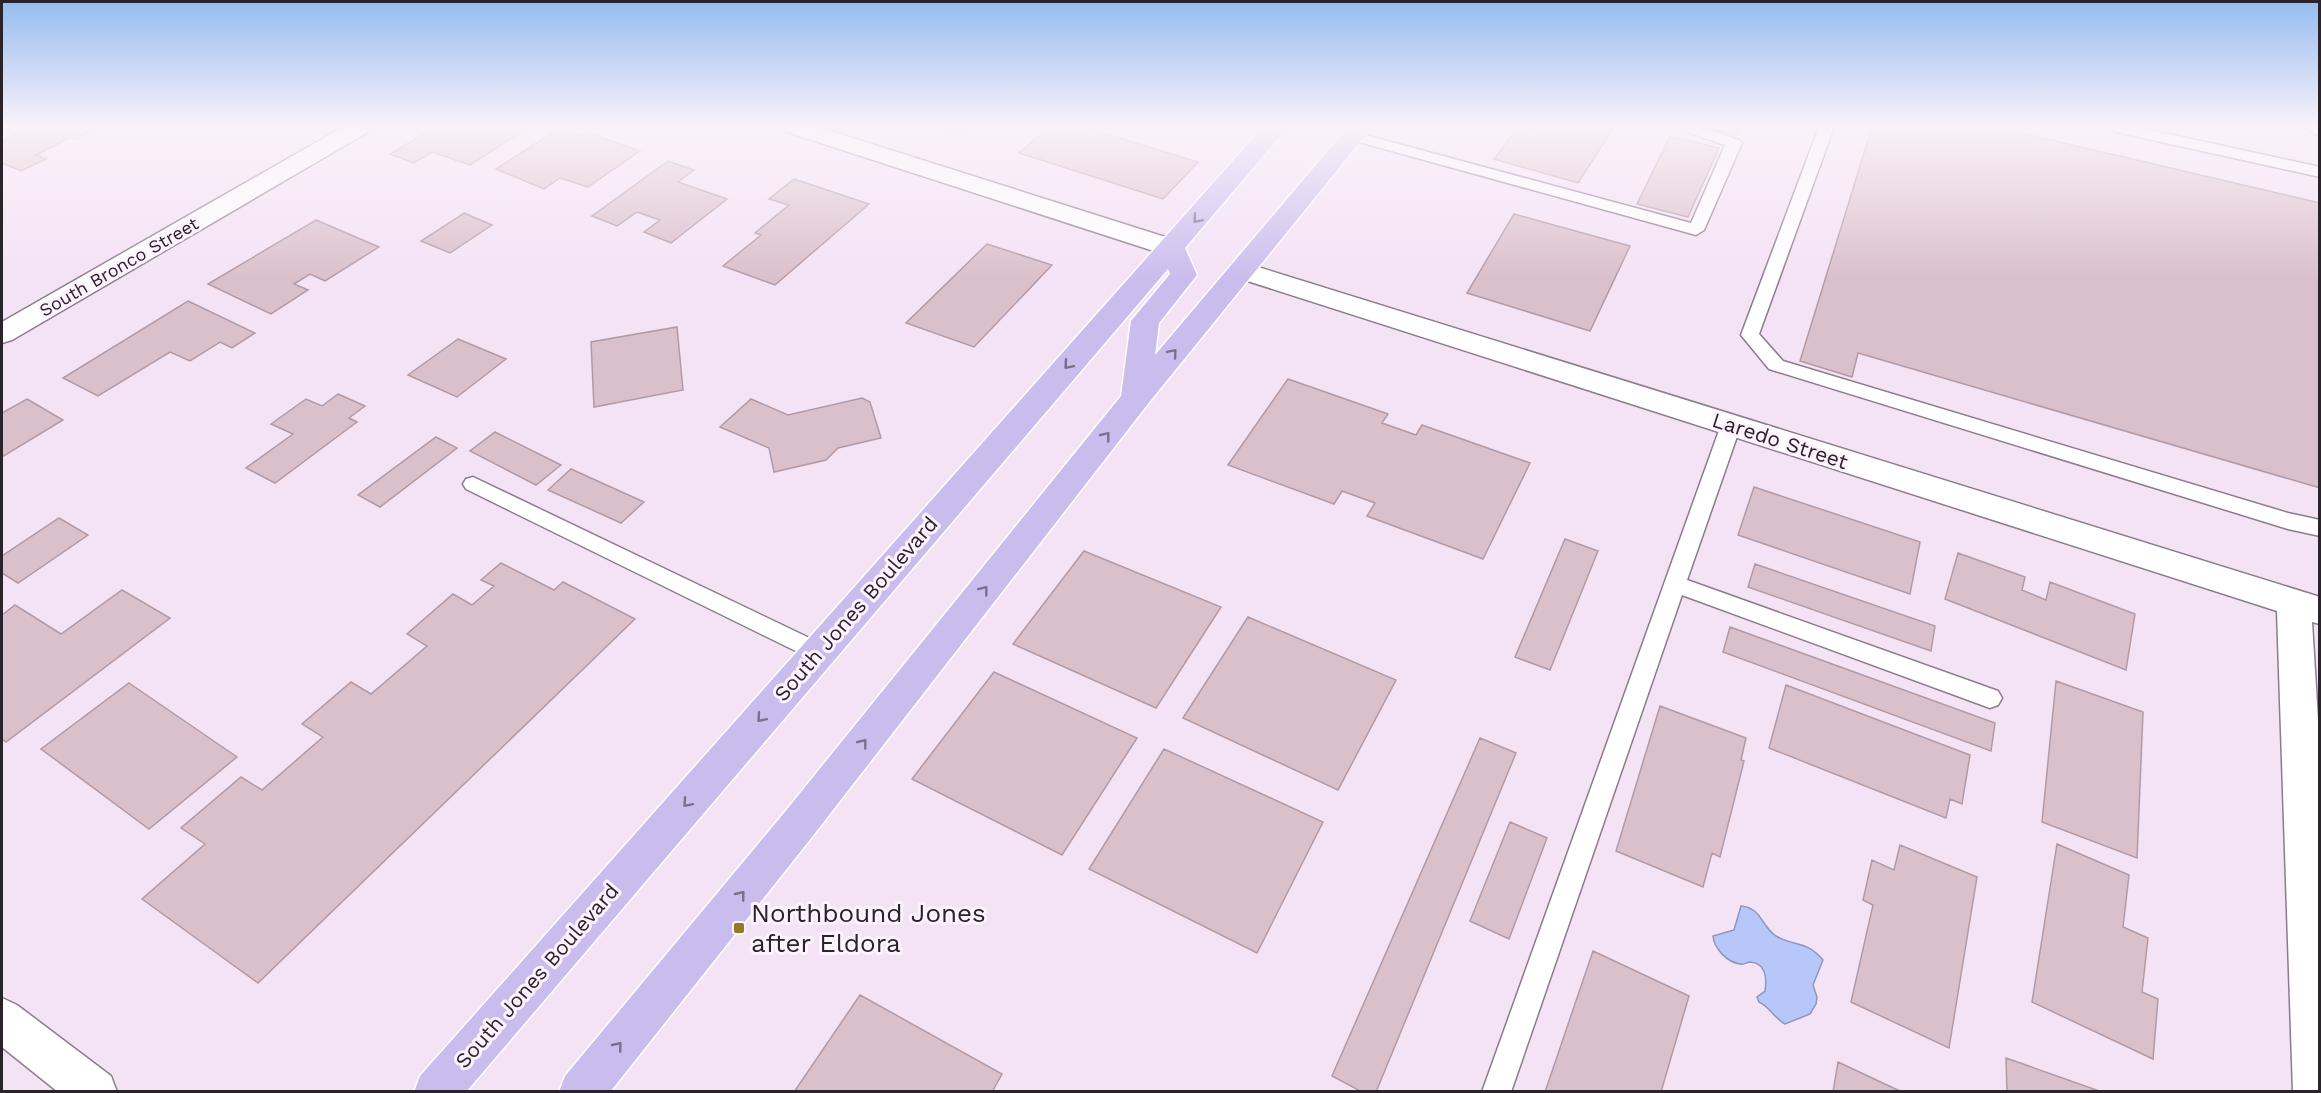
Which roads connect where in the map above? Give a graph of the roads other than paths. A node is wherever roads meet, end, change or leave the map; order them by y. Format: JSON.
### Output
{"nodes":[{"id":1,"x":272,"y":178,"type":"edge"},
{"id":2,"x":954,"y":178,"type":"edge"},
{"id":3,"x":1232,"y":178,"type":"edge"},
{"id":4,"x":1318,"y":178,"type":"edge"},
{"id":5,"x":1516,"y":178,"type":"edge"},
{"id":6,"x":1719,"y":178,"type":"edge"},
{"id":7,"x":1807,"y":178,"type":"edge"},
{"id":8,"x":1172,"y":248,"type":"junction"},
{"id":9,"x":1242,"y":270,"type":"junction"},
{"id":10,"x":2,"y":334,"type":"edge"},
{"id":11,"x":1136,"y":398,"type":"junction"},
{"id":12,"x":1731,"y":425,"type":"junction"},
{"id":13,"x":473,"y":484,"type":"dead end"},
{"id":14,"x":2319,"y":528,"type":"edge"},
{"id":15,"x":1675,"y":584,"type":"junction"},
{"id":16,"x":2307,"y":607,"type":"edge"},
{"id":17,"x":818,"y":652,"type":"junction"},
{"id":18,"x":1990,"y":698,"type":"dead end"},
{"id":19,"x":2,"y":1020,"type":"edge"},
{"id":20,"x":95,"y":1092,"type":"edge"},
{"id":21,"x":436,"y":1092,"type":"edge"},
{"id":22,"x":581,"y":1092,"type":"edge"},
{"id":23,"x":1496,"y":1092,"type":"edge"},
{"id":24,"x":2316,"y":1092,"type":"edge"}],
"edges":[{"from":1,"to":10,"type":"street","name":"South Bronco Street"},
{"from":2,"to":8,"type":"street"},
{"from":3,"to":8,"type":"main road","name":"South Jones Boulevard","one_way":true},
{"from":4,"to":9,"type":"main road"},
{"from":5,"to":6,"type":"lane"},
{"from":7,"to":14,"type":"lane"},
{"from":8,"to":11,"type":"main road"},
{"from":8,"to":17,"type":"main road","name":"South Jones Boulevard","one_way":true},
{"from":11,"to":9,"type":"main road","one_way":true},
{"from":9,"to":12,"type":"street","name":"Laredo Street"},
{"from":22,"to":11,"type":"main road","one_way":true},
{"from":12,"to":15,"type":"lane"},
{"from":12,"to":16,"type":"street","name":"Laredo Street"},
{"from":13,"to":17,"type":"lane"},
{"from":15,"to":18,"type":"lane"},
{"from":15,"to":23,"type":"lane"},
{"from":16,"to":24,"type":"street"},
{"from":17,"to":21,"type":"main road","name":"South Jones Boulevard","one_way":true},
{"from":19,"to":20,"type":"street"}]}
